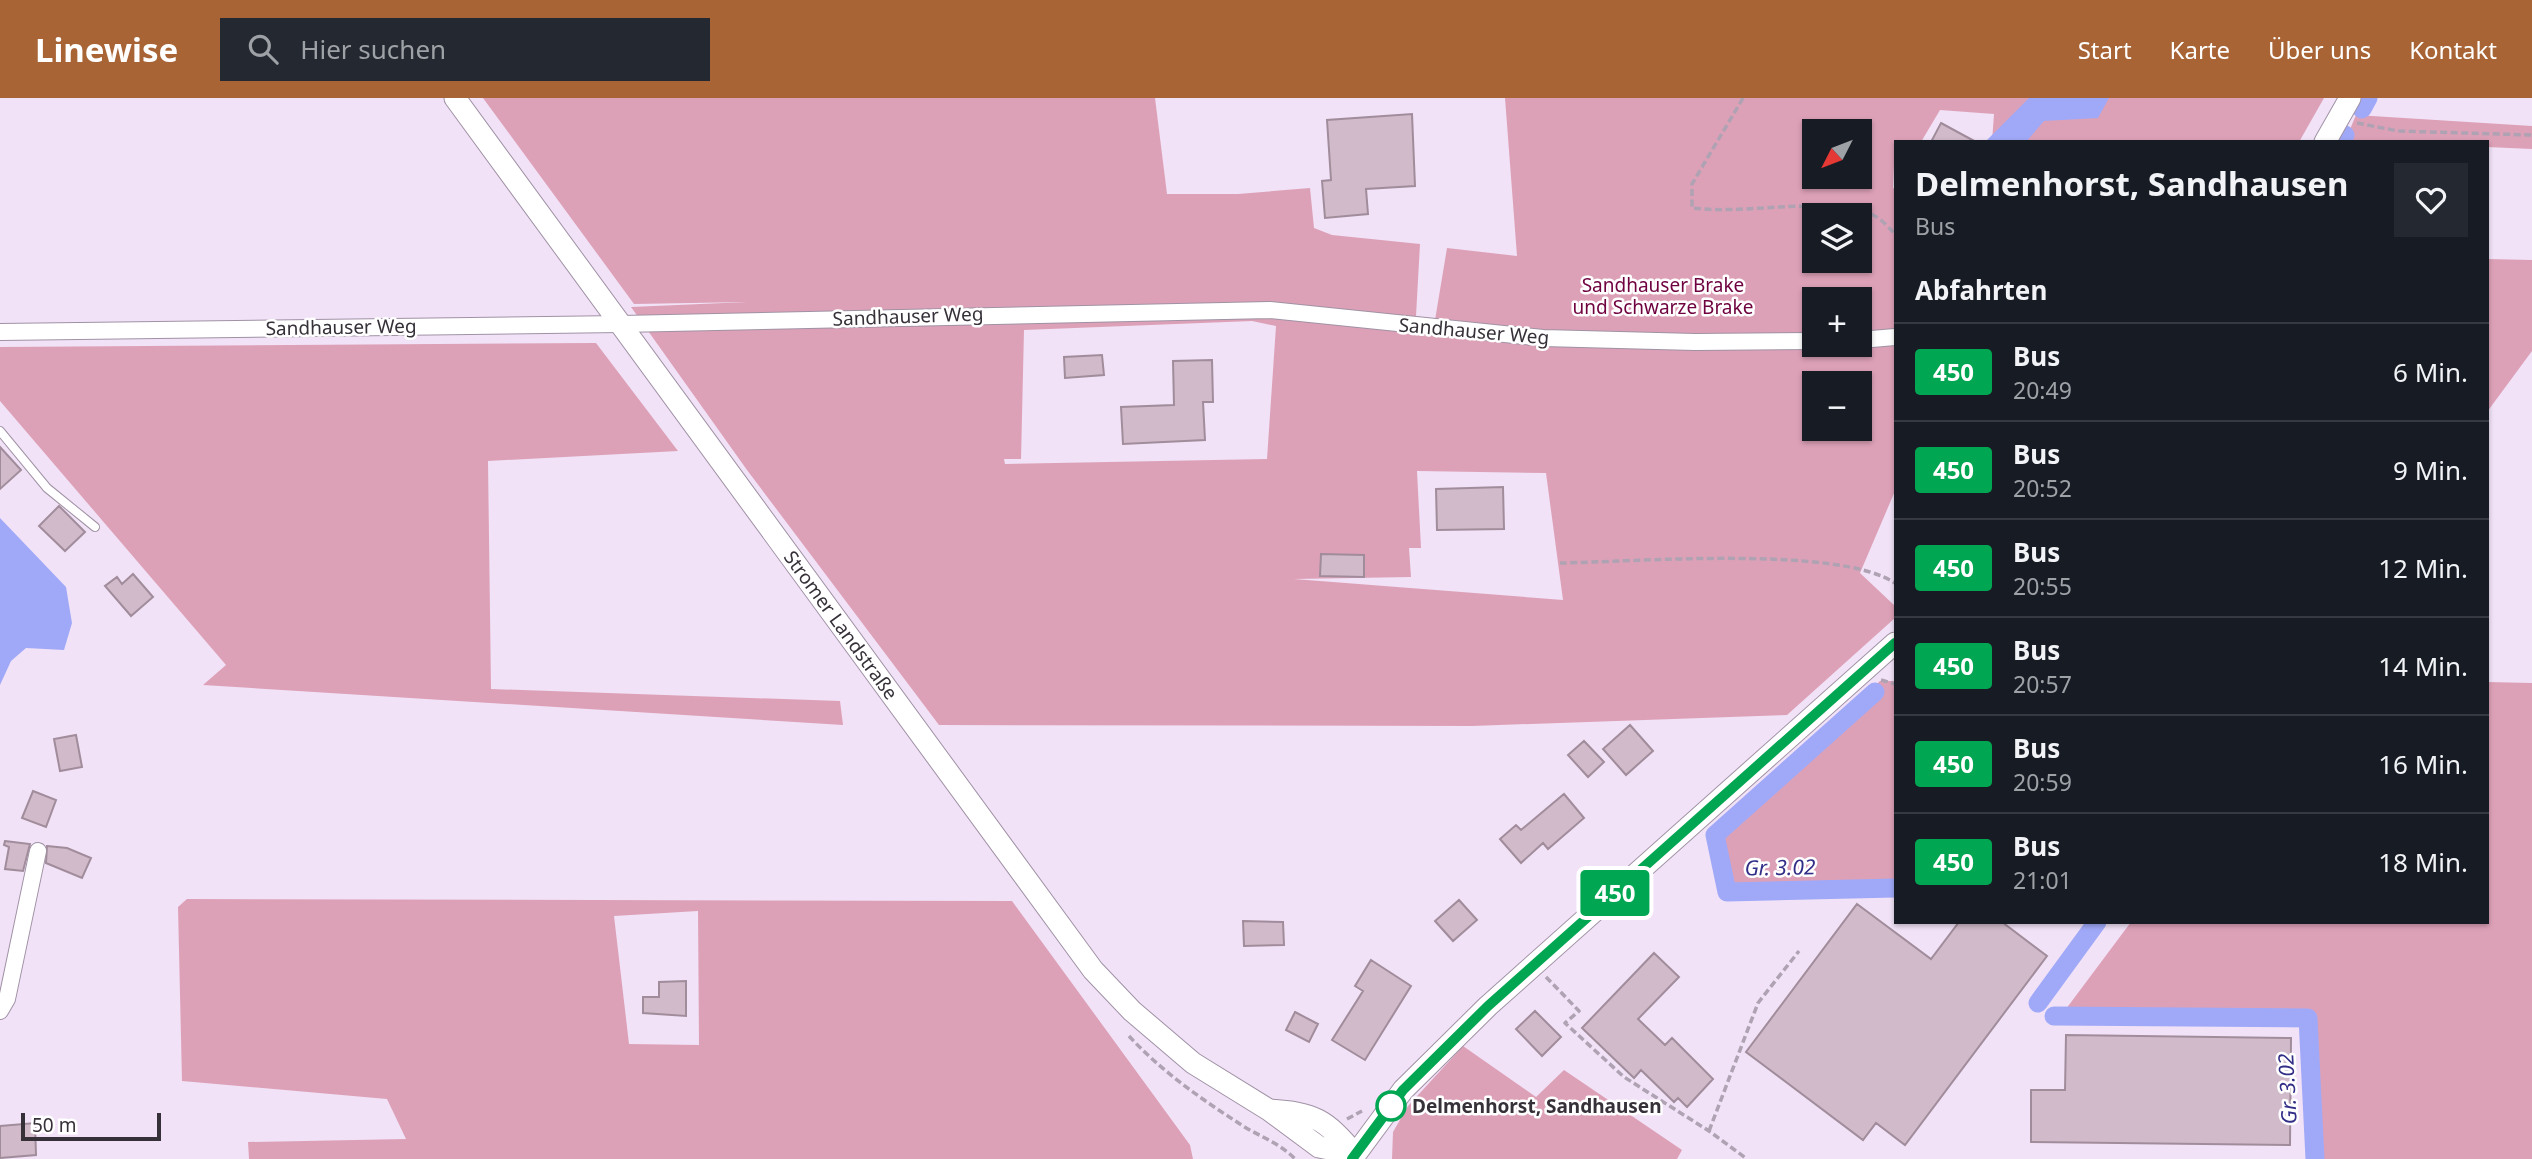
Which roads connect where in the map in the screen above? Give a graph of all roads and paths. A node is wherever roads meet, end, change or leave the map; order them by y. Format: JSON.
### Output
{"nodes":[{"id":1,"x":455,"y":98,"type":"edge"},
{"id":2,"x":1744,"y":98,"type":"edge"},
{"id":3,"x":2350,"y":98,"type":"edge"},
{"id":4,"x":2339,"y":117,"type":"junction"},
{"id":5,"x":2532,"y":135,"type":"edge"},
{"id":6,"x":2326,"y":140,"type":"edge"},
{"id":7,"x":1894,"y":233,"type":"edge"},
{"id":8,"x":621,"y":324,"type":"junction"},
{"id":9,"x":0,"y":332,"type":"edge"},
{"id":10,"x":1894,"y":337,"type":"edge"},
{"id":11,"x":1872,"y":339,"type":"edge"},
{"id":12,"x":1802,"y":341,"type":"edge"},
{"id":13,"x":0,"y":431,"type":"edge"},
{"id":14,"x":95,"y":527,"type":"dead end"},
{"id":15,"x":1560,"y":563,"type":"dead end"},
{"id":16,"x":1894,"y":583,"type":"edge"},
{"id":17,"x":1894,"y":644,"type":"edge"},
{"id":18,"x":38,"y":851,"type":"dead end"},
{"id":19,"x":1799,"y":951,"type":"dead end"},
{"id":20,"x":1535,"y":965,"type":"junction"},
{"id":21,"x":0,"y":1011,"type":"edge"},
{"id":22,"x":1190,"y":1088,"type":"dead end"},
{"id":23,"x":1709,"y":1130,"type":"junction"},
{"id":24,"x":1359,"y":1157,"type":"edge"},
{"id":25,"x":1295,"y":1159,"type":"edge"},
{"id":26,"x":1746,"y":1159,"type":"edge"}],
"edges":[{"from":1,"to":8,"type":"main road","name":"Stromer Landstraße"},
{"from":2,"to":7,"type":"path"},
{"from":3,"to":4,"type":"main road"},
{"from":4,"to":5,"type":"path"},
{"from":4,"to":6,"type":"main road"},
{"from":8,"to":9,"type":"street","name":"Sandhauser Weg"},
{"from":8,"to":12,"type":"street","name":"Sandhauser Weg"},
{"from":8,"to":24,"type":"main road","name":"Stromer Landstraße"},
{"from":10,"to":11,"type":"street"},
{"from":13,"to":14,"type":"lane"},
{"from":15,"to":16,"type":"path"},
{"from":17,"to":20,"type":"main road"},
{"from":18,"to":21,"type":"street"},
{"from":19,"to":23,"type":"path"},
{"from":20,"to":23,"type":"path"},
{"from":20,"to":24,"type":"main road"},
{"from":22,"to":25,"type":"path"},
{"from":23,"to":26,"type":"path"}]}
